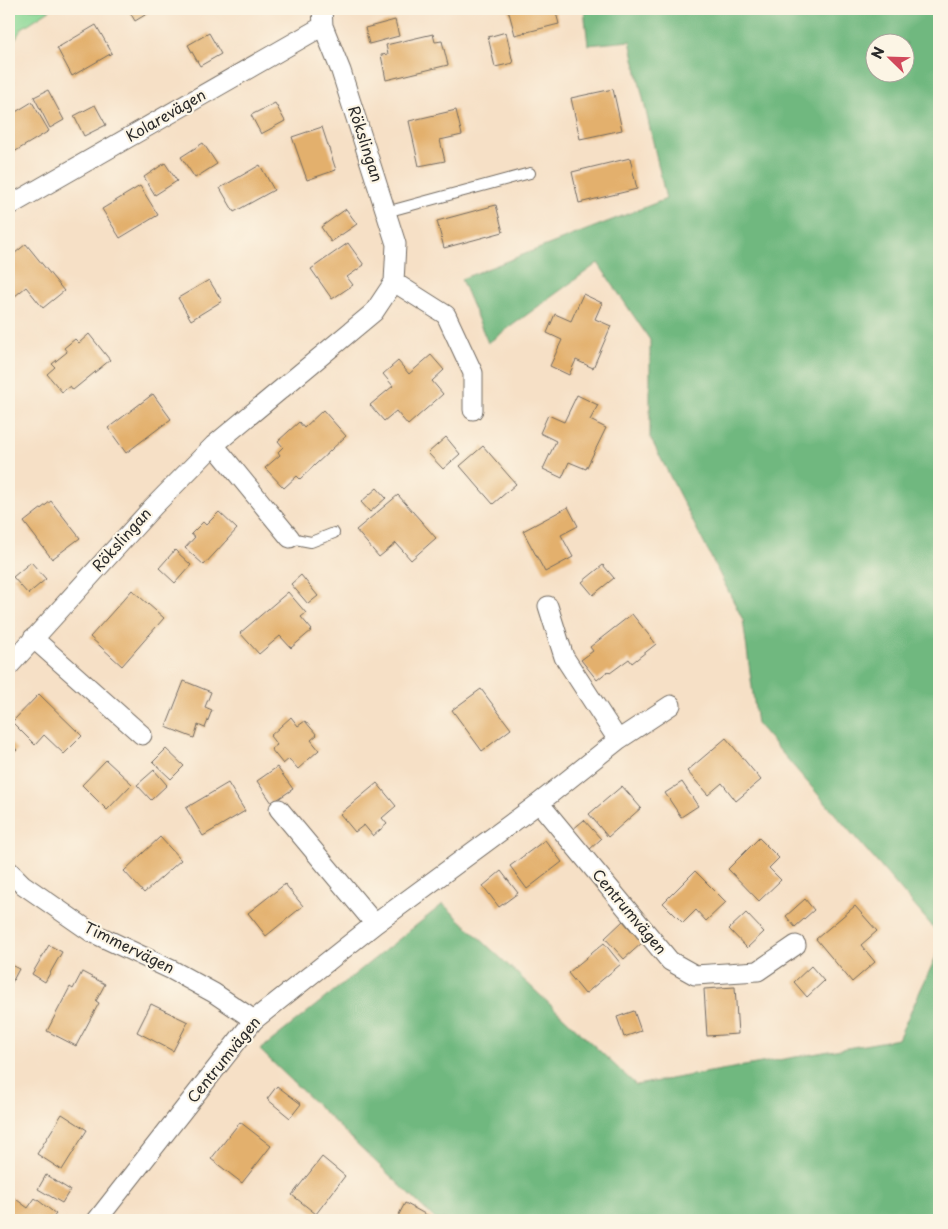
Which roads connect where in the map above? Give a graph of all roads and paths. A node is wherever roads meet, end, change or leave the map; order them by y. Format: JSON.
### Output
{"nodes":[{"id":1,"x":323,"y":17,"type":"edge"},
{"id":2,"x":530,"y":173,"type":"dead end"},
{"id":3,"x":9,"y":206,"type":"edge"},
{"id":4,"x":386,"y":212,"type":"junction"},
{"id":5,"x":394,"y":282,"type":"junction"},
{"id":6,"x":473,"y":410,"type":"dead end"},
{"id":7,"x":214,"y":445,"type":"junction"},
{"id":8,"x":334,"y":533,"type":"dead end"},
{"id":9,"x":290,"y":538,"type":"joint"},
{"id":10,"x":548,"y":606,"type":"dead end"},
{"id":11,"x":33,"y":638,"type":"junction"},
{"id":12,"x":9,"y":666,"type":"edge"},
{"id":13,"x":671,"y":705,"type":"dead end"},
{"id":14,"x":142,"y":735,"type":"dead end"},
{"id":15,"x":618,"y":740,"type":"junction"},
{"id":16,"x":539,"y":803,"type":"junction"},
{"id":17,"x":279,"y":809,"type":"dead end"},
{"id":18,"x":9,"y":871,"type":"edge"},
{"id":19,"x":375,"y":924,"type":"junction"},
{"id":20,"x":796,"y":945,"type":"dead end"},
{"id":21,"x":254,"y":1020,"type":"junction"},
{"id":22,"x":97,"y":1220,"type":"edge"}],
"edges":[{"from":1,"to":3,"type":"street","name":"Kolarevägen"},
{"from":1,"to":4,"type":"street","name":"Rökslingan"},
{"from":2,"to":4,"type":"lane"},
{"from":4,"to":5,"type":"street","name":"Rökslingan"},
{"from":5,"to":6,"type":"street"},
{"from":5,"to":7,"type":"street","name":"Rökslingan"},
{"from":7,"to":9,"type":"street"},
{"from":7,"to":11,"type":"street","name":"Rökslingan"},
{"from":8,"to":9,"type":"lane"},
{"from":10,"to":15,"type":"street"},
{"from":11,"to":12,"type":"street","name":"Rökslingan"},
{"from":11,"to":14,"type":"street"},
{"from":13,"to":15,"type":"street","name":"Centrumvägen"},
{"from":15,"to":16,"type":"street","name":"Centrumvägen"},
{"from":16,"to":19,"type":"street","name":"Centrumvägen"},
{"from":16,"to":20,"type":"street","name":"Centrumvägen"},
{"from":17,"to":19,"type":"street"},
{"from":18,"to":21,"type":"street","name":"Timmervägen"},
{"from":19,"to":21,"type":"street","name":"Centrumvägen"},
{"from":21,"to":22,"type":"street","name":"Centrumvägen"}]}
